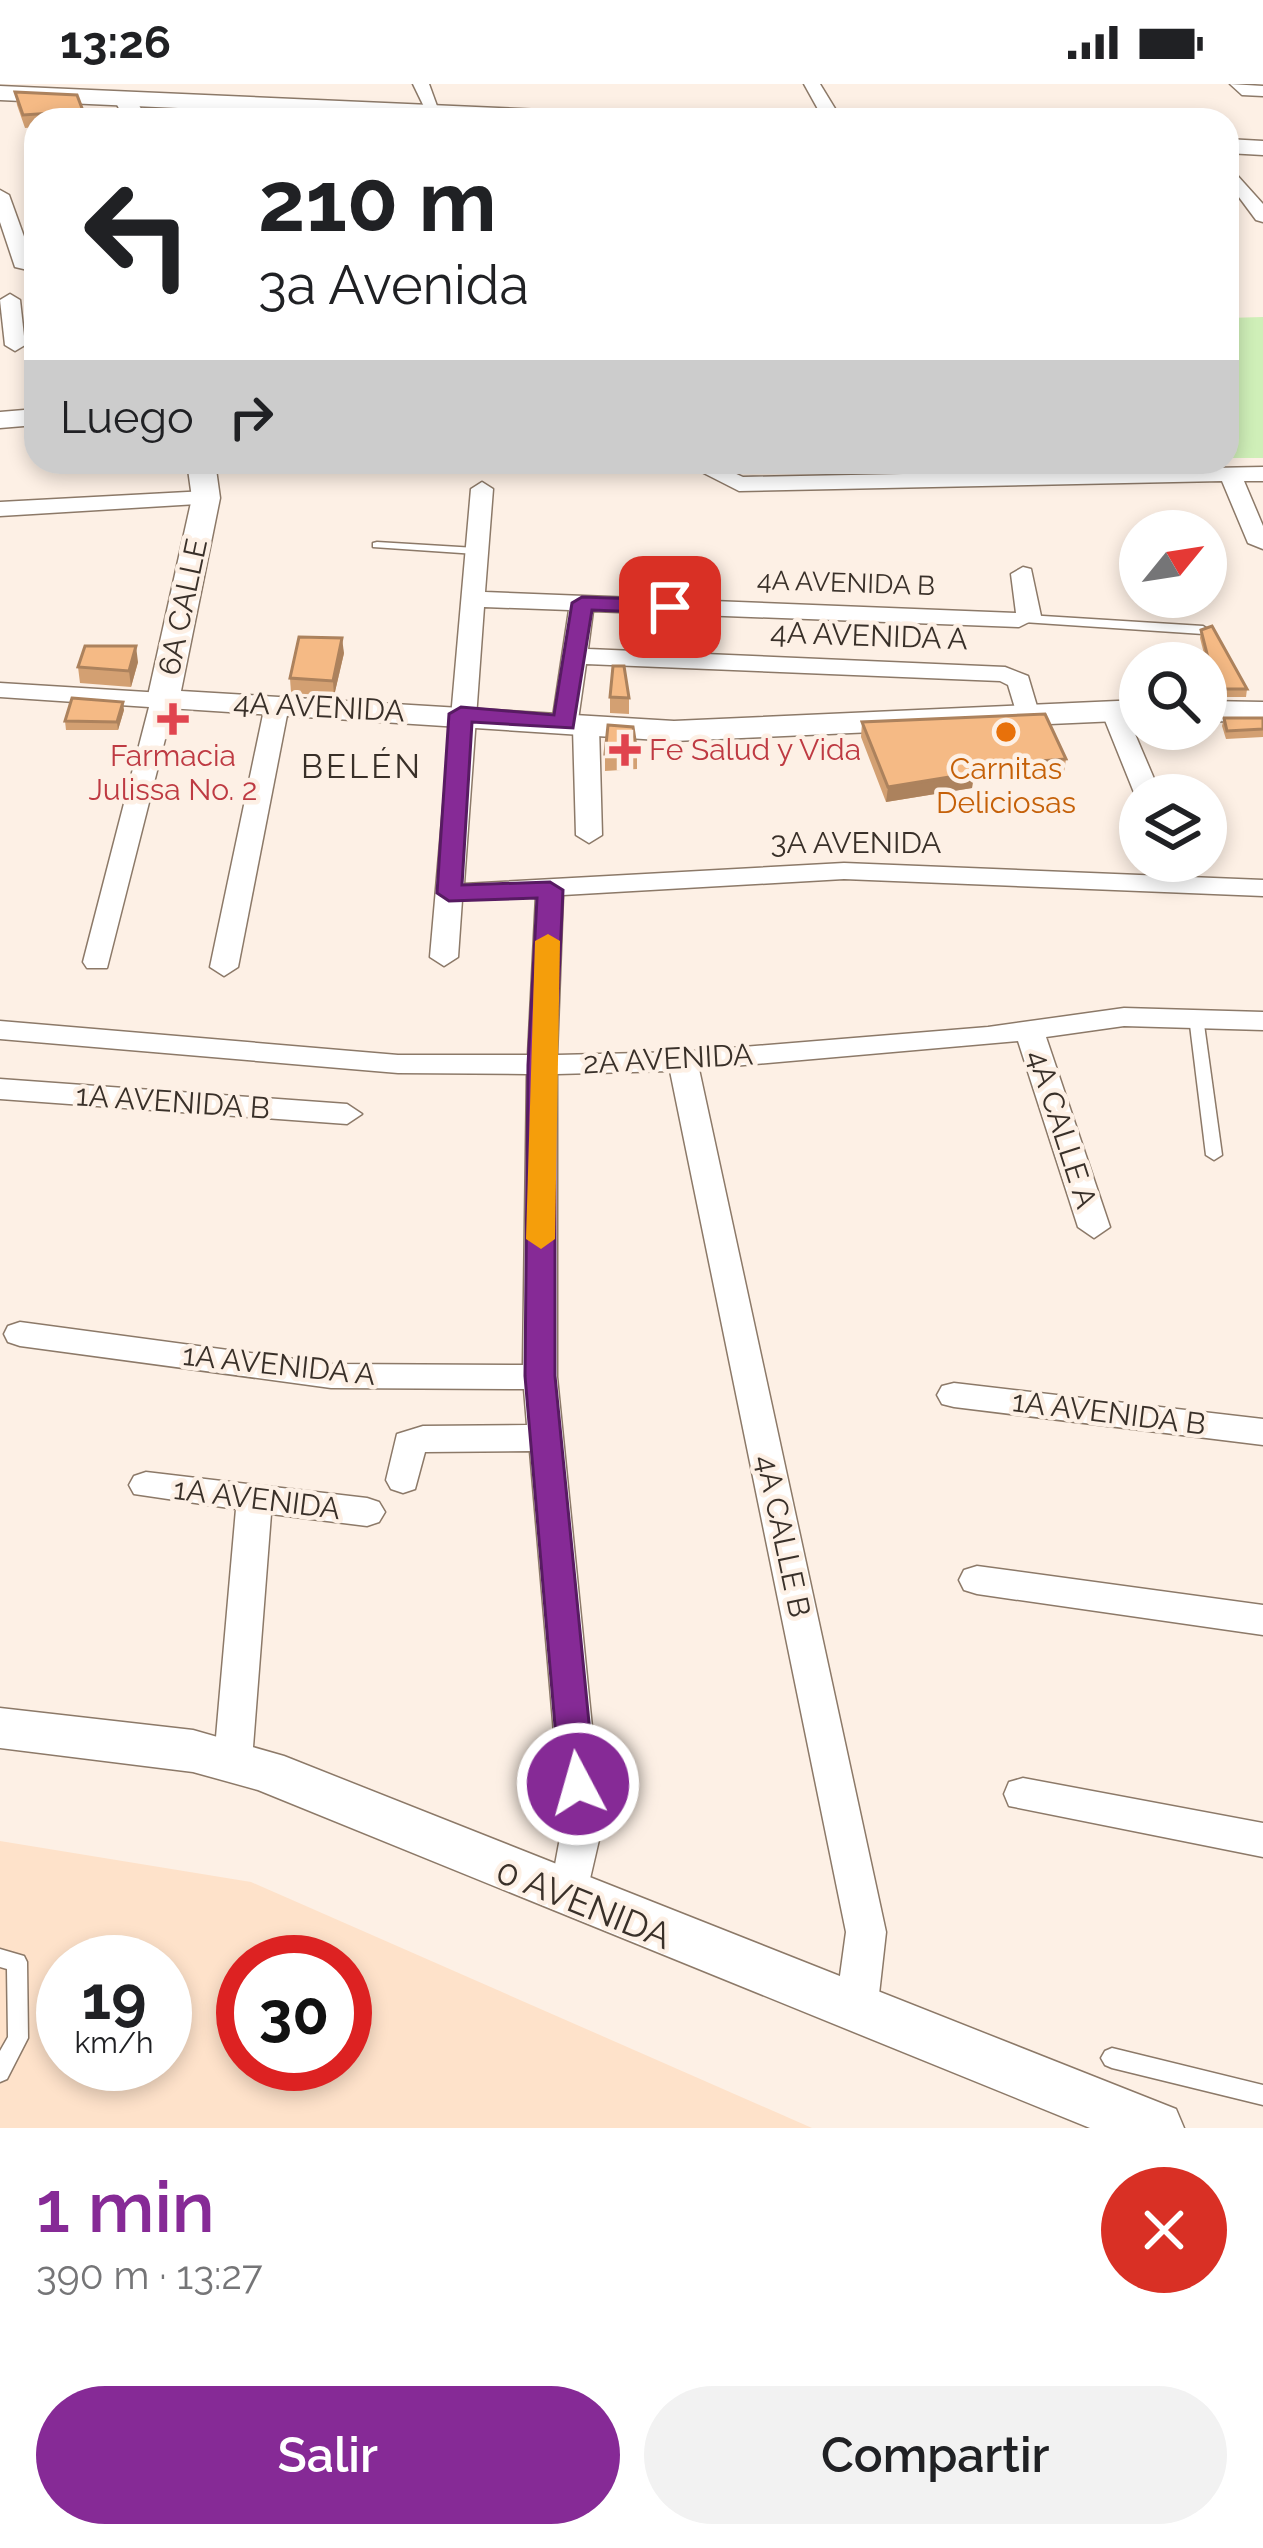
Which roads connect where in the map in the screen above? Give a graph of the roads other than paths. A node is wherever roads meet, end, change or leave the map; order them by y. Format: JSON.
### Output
{"nodes":[{"id":1,"x":67,"y":90,"type":"edge"},
{"id":2,"x":0,"y":94,"type":"edge"},
{"id":3,"x":124,"y":108,"type":"edge"},
{"id":4,"x":0,"y":195,"type":"edge"},
{"id":5,"x":24,"y":264,"type":"edge"},
{"id":6,"x":10,"y":300,"type":"dead end"},
{"id":7,"x":17,"y":345,"type":"edge"},
{"id":8,"x":203,"y":474,"type":"edge"},
{"id":9,"x":718,"y":474,"type":"edge"},
{"id":10,"x":975,"y":474,"type":"edge"},
{"id":11,"x":1230,"y":474,"type":"joint"},
{"id":12,"x":1263,"y":474,"type":"edge"},
{"id":13,"x":482,"y":489,"type":"dead end"},
{"id":14,"x":206,"y":498,"type":"junction"},
{"id":15,"x":0,"y":508,"type":"edge"},
{"id":16,"x":1259,"y":543,"type":"dead end"},
{"id":17,"x":377,"y":545,"type":"dead end"},
{"id":18,"x":476,"y":551,"type":"junction"},
{"id":19,"x":1023,"y":574,"type":"dead end"},
{"id":20,"x":472,"y":599,"type":"junction"},
{"id":21,"x":582,"y":603,"type":"junction"},
{"id":22,"x":1028,"y":619,"type":"junction"},
{"id":23,"x":1203,"y":630,"type":"edge"},
{"id":24,"x":578,"y":656,"type":"junction"},
{"id":25,"x":0,"y":690,"type":"edge"},
{"id":26,"x":163,"y":700,"type":"junction"},
{"id":27,"x":278,"y":705,"type":"junction"},
{"id":28,"x":1119,"y":711,"type":"edge"},
{"id":29,"x":1227,"y":711,"type":"edge"},
{"id":30,"x":1263,"y":712,"type":"edge"},
{"id":31,"x":1027,"y":713,"type":"junction"},
{"id":32,"x":461,"y":714,"type":"junction"},
{"id":33,"x":576,"y":724,"type":"junction"},
{"id":34,"x":589,"y":835,"type":"dead end"},
{"id":35,"x":1263,"y":888,"type":"edge"},
{"id":36,"x":550,"y":890,"type":"junction"},
{"id":37,"x":449,"y":893,"type":"junction"},
{"id":38,"x":444,"y":957,"type":"dead end"},
{"id":39,"x":97,"y":962,"type":"dead end"},
{"id":40,"x":224,"y":967,"type":"dead end"},
{"id":41,"x":1196,"y":1016,"type":"junction"},
{"id":42,"x":1263,"y":1021,"type":"edge"},
{"id":43,"x":0,"y":1030,"type":"edge"},
{"id":44,"x":1029,"y":1030,"type":"junction"},
{"id":45,"x":683,"y":1061,"type":"junction"},
{"id":46,"x":542,"y":1065,"type":"junction"},
{"id":47,"x":0,"y":1089,"type":"edge"},
{"id":48,"x":347,"y":1114,"type":"dead end"},
{"id":49,"x":1214,"y":1155,"type":"dead end"},
{"id":50,"x":1094,"y":1227,"type":"dead end"},
{"id":51,"x":20,"y":1334,"type":"dead end"},
{"id":52,"x":540,"y":1376,"type":"junction"},
{"id":53,"x":954,"y":1395,"type":"dead end"},
{"id":54,"x":1263,"y":1432,"type":"edge"},
{"id":55,"x":543,"y":1438,"type":"junction"},
{"id":56,"x":403,"y":1480,"type":"dead end"},
{"id":57,"x":146,"y":1485,"type":"dead end"},
{"id":58,"x":254,"y":1500,"type":"junction"},
{"id":59,"x":367,"y":1512,"type":"dead end"},
{"id":60,"x":977,"y":1580,"type":"dead end"},
{"id":61,"x":1263,"y":1620,"type":"edge"},
{"id":62,"x":0,"y":1728,"type":"edge"},
{"id":63,"x":233,"y":1760,"type":"junction"},
{"id":64,"x":1023,"y":1794,"type":"dead end"},
{"id":65,"x":1263,"y":1840,"type":"edge"},
{"id":66,"x":569,"y":1897,"type":"junction"},
{"id":67,"x":0,"y":1958,"type":"edge"},
{"id":68,"x":856,"y":2012,"type":"junction"},
{"id":69,"x":1112,"y":2058,"type":"dead end"},
{"id":70,"x":0,"y":2072,"type":"edge"},
{"id":71,"x":1263,"y":2095,"type":"edge"},
{"id":72,"x":1156,"y":2128,"type":"edge"}],
"edges":[{"from":1,"to":2,"type":"main road"},
{"from":1,"to":3,"type":"main road"},
{"from":4,"to":5,"type":"street"},
{"from":6,"to":7,"type":"street"},
{"from":8,"to":14,"type":"street","name":"6A CALLE"},
{"from":9,"to":10,"type":"street"},
{"from":11,"to":12,"type":"street"},
{"from":11,"to":16,"type":"street"},
{"from":13,"to":18,"type":"street"},
{"from":14,"to":15,"type":"street"},
{"from":14,"to":26,"type":"street","name":"6A CALLE"},
{"from":17,"to":18,"type":"lane"},
{"from":18,"to":20,"type":"street"},
{"from":19,"to":22,"type":"street"},
{"from":20,"to":21,"type":"street","name":"4A AVENIDA B"},
{"from":20,"to":32,"type":"street"},
{"from":21,"to":22,"type":"street","name":"4A AVENIDA B"},
{"from":21,"to":24,"type":"street"},
{"from":22,"to":23,"type":"lane"},
{"from":24,"to":31,"type":"street","name":"4A AVENIDA A"},
{"from":24,"to":33,"type":"street"},
{"from":25,"to":26,"type":"street","name":"4A AVENIDA"},
{"from":26,"to":27,"type":"street","name":"4A AVENIDA"},
{"from":26,"to":39,"type":"street","name":"6A CALLE"},
{"from":27,"to":32,"type":"street","name":"4A AVENIDA"},
{"from":27,"to":40,"type":"street"},
{"from":28,"to":31,"type":"street","name":"4A AVENIDA"},
{"from":29,"to":30,"type":"street"},
{"from":31,"to":33,"type":"street","name":"4A AVENIDA"},
{"from":32,"to":33,"type":"street","name":"4A AVENIDA"},
{"from":32,"to":37,"type":"street"},
{"from":33,"to":34,"type":"street"},
{"from":35,"to":36,"type":"street","name":"3A AVENIDA"},
{"from":36,"to":37,"type":"street","name":"3A AVENIDA"},
{"from":36,"to":46,"type":"street"},
{"from":37,"to":38,"type":"street"},
{"from":41,"to":42,"type":"street","name":"2A AVENIDA"},
{"from":41,"to":44,"type":"street","name":"2A AVENIDA"},
{"from":41,"to":49,"type":"lane"},
{"from":43,"to":46,"type":"street","name":"2A AVENIDA"},
{"from":44,"to":45,"type":"street","name":"2A AVENIDA"},
{"from":44,"to":50,"type":"street","name":"4A CALLE A"},
{"from":45,"to":46,"type":"street","name":"2A AVENIDA"},
{"from":45,"to":68,"type":"street","name":"4A CALLE B"},
{"from":46,"to":52,"type":"street"},
{"from":47,"to":48,"type":"street","name":"1A AVENIDA B"},
{"from":51,"to":52,"type":"street","name":"1A AVENIDA A"},
{"from":52,"to":55,"type":"street"},
{"from":53,"to":54,"type":"street","name":"1A AVENIDA B"},
{"from":55,"to":56,"type":"street"},
{"from":55,"to":66,"type":"street"},
{"from":57,"to":58,"type":"street","name":"1A AVENIDA"},
{"from":58,"to":59,"type":"street","name":"1A AVENIDA"},
{"from":58,"to":63,"type":"street"},
{"from":60,"to":61,"type":"street"},
{"from":62,"to":63,"type":"street","name":"0 AVENIDA"},
{"from":63,"to":66,"type":"street","name":"0 AVENIDA"},
{"from":64,"to":65,"type":"street"},
{"from":66,"to":68,"type":"street","name":"0 AVENIDA"},
{"from":67,"to":70,"type":"lane"},
{"from":68,"to":72,"type":"street","name":"0 AVENIDA"},
{"from":69,"to":71,"type":"lane"}]}
